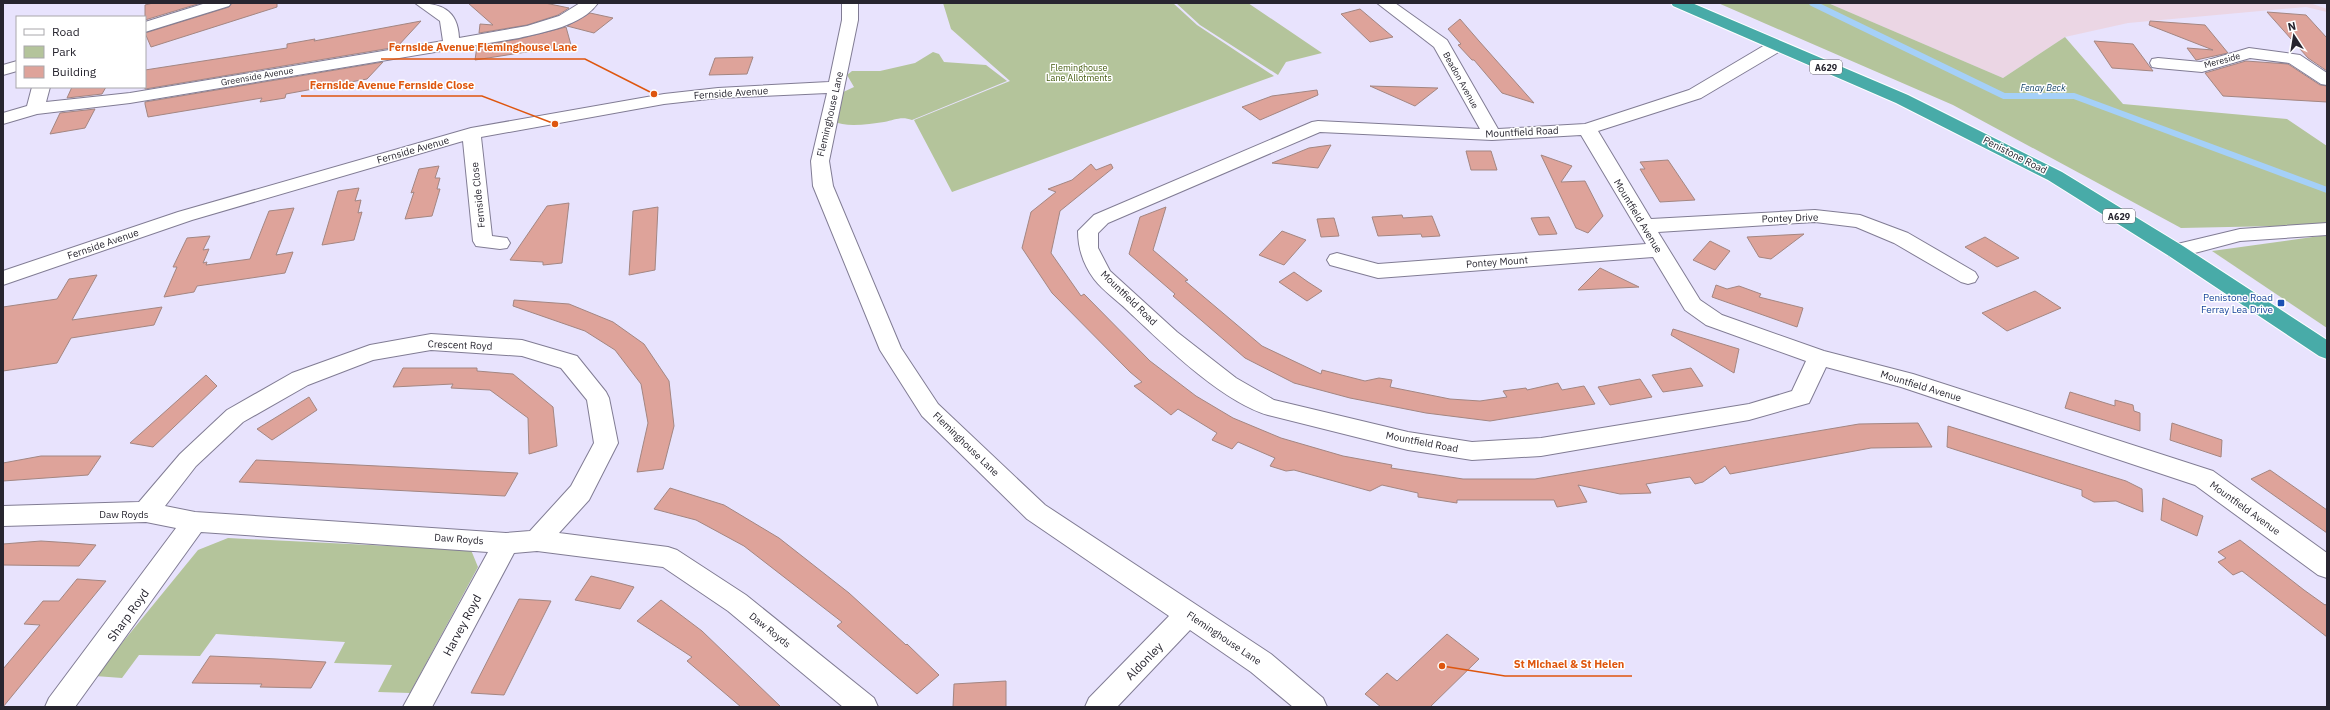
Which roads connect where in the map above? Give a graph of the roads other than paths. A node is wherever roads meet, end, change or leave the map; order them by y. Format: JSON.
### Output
{"nodes":[{"id":1,"x":223,"y":3,"type":"edge"},
{"id":2,"x":424,"y":3,"type":"edge"},
{"id":3,"x":590,"y":3,"type":"edge"},
{"id":4,"x":850,"y":3,"type":"edge"},
{"id":5,"x":1385,"y":3,"type":"edge"},
{"id":6,"x":1679,"y":3,"type":"edge"},
{"id":7,"x":146,"y":27,"type":"edge"},
{"id":8,"x":450,"y":43,"type":"junction"},
{"id":9,"x":1776,"y":46,"type":"junction"},
{"id":10,"x":2158,"y":63,"type":"dead end"},
{"id":11,"x":16,"y":66,"type":"edge"},
{"id":12,"x":3,"y":70,"type":"edge"},
{"id":13,"x":2327,"y":80,"type":"edge"},
{"id":14,"x":837,"y":87,"type":"junction"},
{"id":15,"x":41,"y":88,"type":"edge"},
{"id":16,"x":35,"y":109,"type":"junction"},
{"id":17,"x":3,"y":118,"type":"edge"},
{"id":18,"x":1587,"y":129,"type":"junction"},
{"id":19,"x":471,"y":133,"type":"junction"},
{"id":20,"x":1492,"y":135,"type":"junction"},
{"id":21,"x":1646,"y":226,"type":"junction"},
{"id":22,"x":2327,"y":229,"type":"edge"},
{"id":23,"x":500,"y":243,"type":"dead end"},
{"id":24,"x":1659,"y":250,"type":"junction"},
{"id":25,"x":2176,"y":251,"type":"junction"},
{"id":26,"x":1337,"y":260,"type":"dead end"},
{"id":27,"x":1968,"y":277,"type":"dead end"},
{"id":28,"x":3,"y":278,"type":"edge"},
{"id":29,"x":2327,"y":351,"type":"edge"},
{"id":30,"x":1819,"y":357,"type":"junction"},
{"id":31,"x":146,"y":512,"type":"junction"},
{"id":32,"x":3,"y":516,"type":"edge"},
{"id":33,"x":196,"y":522,"type":"junction"},
{"id":34,"x":537,"y":541,"type":"junction"},
{"id":35,"x":506,"y":543,"type":"junction"},
{"id":36,"x":2327,"y":567,"type":"edge"},
{"id":37,"x":1188,"y":614,"type":"junction"},
{"id":38,"x":59,"y":707,"type":"edge"},
{"id":39,"x":417,"y":707,"type":"edge"},
{"id":40,"x":864,"y":707,"type":"edge"},
{"id":41,"x":1099,"y":707,"type":"edge"},
{"id":42,"x":1313,"y":707,"type":"edge"}],
"edges":[{"from":1,"to":7,"type":"street"},
{"from":2,"to":8,"type":"street"},
{"from":3,"to":8,"type":"street","name":"Greenside Avenue"},
{"from":4,"to":14,"type":"street","name":"Fleminghouse Lane"},
{"from":5,"to":20,"type":"street","name":"Beadon Avenue"},
{"from":6,"to":9,"type":"highway","name":"Penistone Road","number":"A629"},
{"from":8,"to":16,"type":"street","name":"Greenside Avenue"},
{"from":9,"to":18,"type":"street","name":"Mountfield Road"},
{"from":9,"to":25,"type":"highway","name":"Penistone Road","number":"A629"},
{"from":10,"to":13,"type":"street","name":"Mereside"},
{"from":11,"to":12,"type":"street"},
{"from":14,"to":19,"type":"street","name":"Fernside Avenue"},
{"from":14,"to":37,"type":"street","name":"Fleminghouse Lane"},
{"from":15,"to":16,"type":"street"},
{"from":16,"to":17,"type":"street","name":"Greenside Avenue"},
{"from":18,"to":20,"type":"street","name":"Mountfield Road"},
{"from":18,"to":21,"type":"street","name":"Mountfield Avenue"},
{"from":19,"to":23,"type":"street","name":"Fernside Close"},
{"from":19,"to":28,"type":"street","name":"Fernside Avenue"},
{"from":20,"to":30,"type":"street","name":"Mountfield Road"},
{"from":21,"to":24,"type":"street","name":"Mountfield Avenue"},
{"from":21,"to":27,"type":"street","name":"Pontey Drive"},
{"from":22,"to":25,"type":"street"},
{"from":24,"to":26,"type":"street","name":"Pontey Mount"},
{"from":24,"to":30,"type":"street","name":"Mountfield Avenue"},
{"from":25,"to":29,"type":"highway","name":"Penistone Road","number":"A629"},
{"from":30,"to":36,"type":"street","name":"Mountfield Avenue"},
{"from":31,"to":32,"type":"street","name":"Daw Royds"},
{"from":31,"to":33,"type":"street","name":"Daw Royds"},
{"from":31,"to":34,"type":"street","name":"Crescent Royd"},
{"from":33,"to":35,"type":"street","name":"Daw Royds"},
{"from":33,"to":38,"type":"street","name":"Sharp Royd"},
{"from":34,"to":35,"type":"street","name":"Daw Royds"},
{"from":34,"to":40,"type":"street","name":"Daw Royds"},
{"from":35,"to":39,"type":"street","name":"Harvey Royd"},
{"from":37,"to":41,"type":"street","name":"Aldonley"},
{"from":37,"to":42,"type":"street","name":"Fleminghouse Lane"}]}
